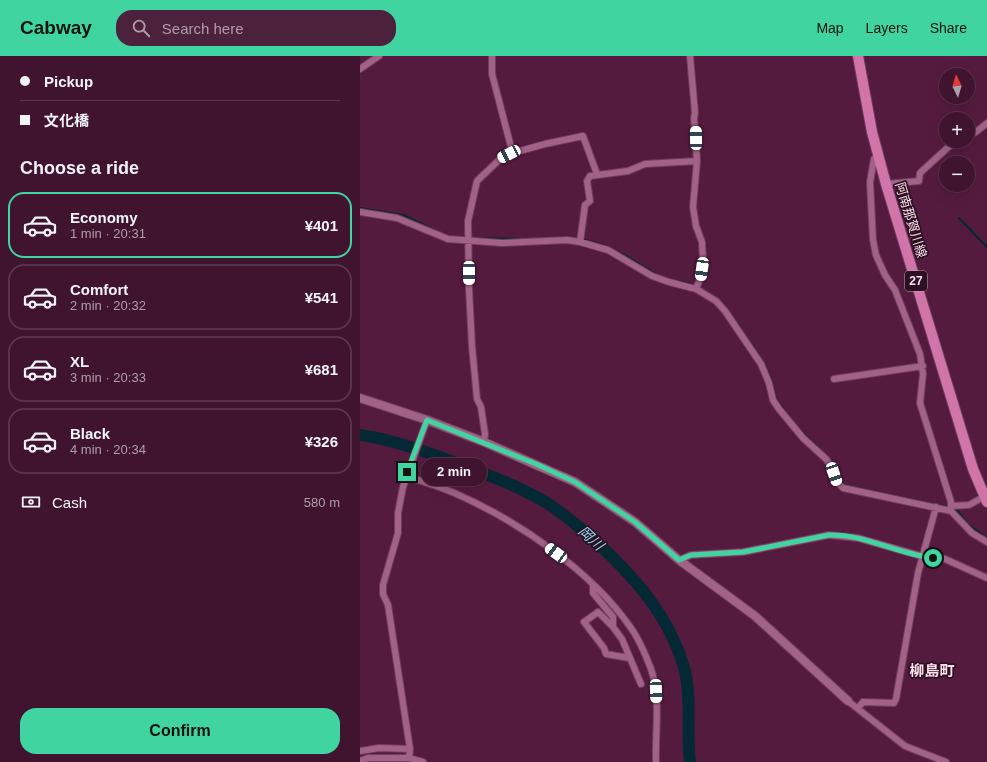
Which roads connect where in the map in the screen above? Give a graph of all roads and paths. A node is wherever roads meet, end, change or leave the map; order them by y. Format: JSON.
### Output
{"nodes":[{"id":1,"x":379,"y":56,"type":"edge"},
{"id":2,"x":492,"y":56,"type":"edge"},
{"id":3,"x":690,"y":56,"type":"edge"},
{"id":4,"x":858,"y":56,"type":"edge"},
{"id":5,"x":360,"y":69,"type":"edge"},
{"id":6,"x":987,"y":123,"type":"edge"},
{"id":7,"x":975,"y":132,"type":"edge"},
{"id":8,"x":947,"y":148,"type":"edge"},
{"id":9,"x":509,"y":154,"type":"junction"},
{"id":10,"x":878,"y":156,"type":"junction"},
{"id":11,"x":697,"y":161,"type":"junction"},
{"id":12,"x":598,"y":174,"type":"junction"},
{"id":13,"x":886,"y":184,"type":"junction"},
{"id":14,"x":360,"y":212,"type":"edge"},
{"id":15,"x":469,"y":241,"type":"junction"},
{"id":16,"x":580,"y":242,"type":"junction"},
{"id":17,"x":696,"y":289,"type":"junction"},
{"id":18,"x":923,"y":366,"type":"junction"},
{"id":19,"x":834,"y":380,"type":"dead end"},
{"id":20,"x":360,"y":398,"type":"edge"},
{"id":21,"x":427,"y":420,"type":"junction"},
{"id":22,"x":484,"y":442,"type":"junction"},
{"id":23,"x":406,"y":474,"type":"junction"},
{"id":24,"x":986,"y":498,"type":"edge"},
{"id":25,"x":936,"y":507,"type":"junction"},
{"id":26,"x":951,"y":508,"type":"junction"},
{"id":27,"x":987,"y":542,"type":"edge"},
{"id":28,"x":921,"y":556,"type":"junction"},
{"id":29,"x":679,"y":560,"type":"junction"},
{"id":30,"x":987,"y":578,"type":"edge"},
{"id":31,"x":593,"y":585,"type":"junction"},
{"id":32,"x":613,"y":627,"type":"junction"},
{"id":33,"x":629,"y":658,"type":"junction"},
{"id":34,"x":641,"y":684,"type":"dead end"},
{"id":35,"x":848,"y":700,"type":"joint"},
{"id":36,"x":858,"y":708,"type":"junction"},
{"id":37,"x":410,"y":749,"type":"junction"},
{"id":38,"x":360,"y":750,"type":"edge"},
{"id":39,"x":409,"y":758,"type":"junction"},
{"id":40,"x":360,"y":761,"type":"edge"},
{"id":41,"x":423,"y":762,"type":"edge"},
{"id":42,"x":656,"y":762,"type":"edge"},
{"id":43,"x":946,"y":762,"type":"edge"}],
"edges":[{"from":1,"to":5,"type":"street"},
{"from":2,"to":9,"type":"street"},
{"from":3,"to":11,"type":"street"},
{"from":4,"to":10,"type":"main road","name":"阿南那賀川線","number":"27"},
{"from":6,"to":7,"type":"street"},
{"from":8,"to":13,"type":"street"},
{"from":9,"to":12,"type":"street"},
{"from":9,"to":15,"type":"street"},
{"from":10,"to":13,"type":"main road","name":"阿南那賀川線","number":"27"},
{"from":10,"to":18,"type":"street"},
{"from":11,"to":12,"type":"street"},
{"from":11,"to":17,"type":"street"},
{"from":12,"to":16,"type":"street"},
{"from":13,"to":24,"type":"main road","name":"阿南那賀川線","number":"27"},
{"from":14,"to":15,"type":"street"},
{"from":15,"to":16,"type":"street"},
{"from":15,"to":22,"type":"street"},
{"from":16,"to":17,"type":"street"},
{"from":17,"to":25,"type":"street"},
{"from":18,"to":19,"type":"street"},
{"from":18,"to":26,"type":"street"},
{"from":20,"to":21,"type":"street"},
{"from":21,"to":22,"type":"street"},
{"from":21,"to":23,"type":"street"},
{"from":22,"to":29,"type":"street"},
{"from":23,"to":31,"type":"street"},
{"from":23,"to":37,"type":"street"},
{"from":24,"to":26,"type":"street"},
{"from":25,"to":26,"type":"street"},
{"from":25,"to":28,"type":"street"},
{"from":26,"to":27,"type":"street"},
{"from":28,"to":29,"type":"street"},
{"from":28,"to":30,"type":"street"},
{"from":28,"to":36,"type":"street"},
{"from":29,"to":35,"type":"street"},
{"from":31,"to":32,"type":"street"},
{"from":31,"to":42,"type":"street"},
{"from":32,"to":33,"type":"street"},
{"from":32,"to":33,"type":"street"},
{"from":33,"to":34,"type":"street"},
{"from":35,"to":36,"type":"street"},
{"from":36,"to":43,"type":"street"},
{"from":37,"to":38,"type":"street"},
{"from":37,"to":39,"type":"street"},
{"from":39,"to":40,"type":"street"},
{"from":39,"to":41,"type":"street"}]}
